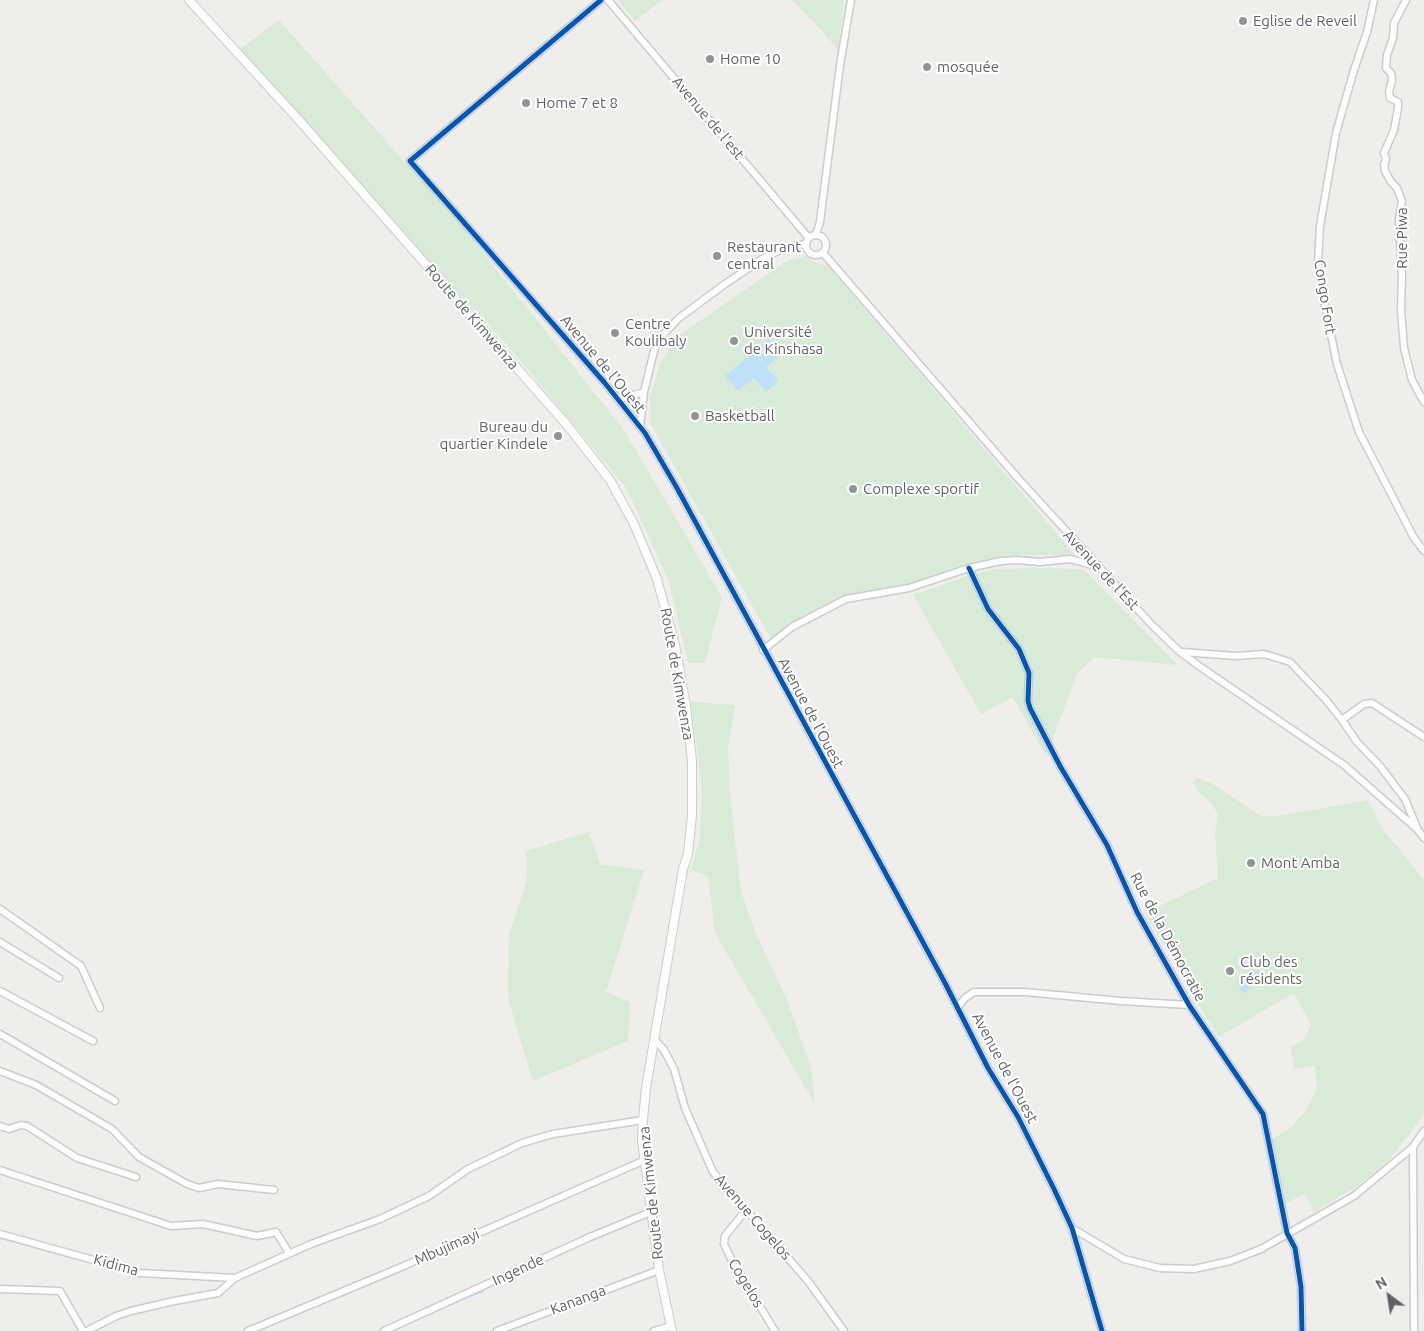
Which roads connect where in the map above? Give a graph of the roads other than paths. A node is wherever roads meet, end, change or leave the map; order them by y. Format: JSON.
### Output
{"nodes":[{"id":1,"x":189,"y":0,"type":"edge"},
{"id":2,"x":602,"y":0,"type":"edge"},
{"id":3,"x":608,"y":0,"type":"edge"},
{"id":4,"x":851,"y":0,"type":"edge"},
{"id":5,"x":1374,"y":0,"type":"edge"},
{"id":6,"x":1406,"y":0,"type":"edge"},
{"id":7,"x":816,"y":234,"type":"junction"},
{"id":8,"x":808,"y":237,"type":"junction"},
{"id":9,"x":805,"y":244,"type":"junction"},
{"id":10,"x":823,"y":253,"type":"junction"},
{"id":11,"x":644,"y":392,"type":"junction"},
{"id":12,"x":618,"y":399,"type":"junction"},
{"id":13,"x":1424,"y":402,"type":"edge"},
{"id":14,"x":640,"y":427,"type":"junction"},
{"id":15,"x":1424,"y":551,"type":"edge"},
{"id":16,"x":1097,"y":566,"type":"junction"},
{"id":17,"x":969,"y":568,"type":"junction"},
{"id":18,"x":763,"y":650,"type":"junction"},
{"id":19,"x":1180,"y":652,"type":"junction"},
{"id":20,"x":1342,"y":720,"type":"junction"},
{"id":21,"x":1424,"y":736,"type":"edge"},
{"id":22,"x":1421,"y":830,"type":"edge"},
{"id":23,"x":1424,"y":838,"type":"edge"},
{"id":24,"x":0,"y":909,"type":"edge"},
{"id":25,"x":0,"y":942,"type":"edge"},
{"id":26,"x":59,"y":978,"type":"dead end"},
{"id":27,"x":0,"y":991,"type":"edge"},
{"id":28,"x":1189,"y":1005,"type":"junction"},
{"id":29,"x":958,"y":1007,"type":"junction"},
{"id":30,"x":100,"y":1008,"type":"dead end"},
{"id":31,"x":0,"y":1034,"type":"edge"},
{"id":32,"x":654,"y":1039,"type":"junction"},
{"id":33,"x":93,"y":1041,"type":"dead end"},
{"id":34,"x":0,"y":1071,"type":"edge"},
{"id":35,"x":115,"y":1100,"type":"dead end"},
{"id":36,"x":642,"y":1120,"type":"junction"},
{"id":37,"x":0,"y":1126,"type":"edge"},
{"id":38,"x":1424,"y":1131,"type":"edge"},
{"id":39,"x":1413,"y":1147,"type":"junction"},
{"id":40,"x":645,"y":1160,"type":"junction"},
{"id":41,"x":0,"y":1170,"type":"edge"},
{"id":42,"x":136,"y":1177,"type":"dead end"},
{"id":43,"x":274,"y":1190,"type":"dead end"},
{"id":44,"x":746,"y":1210,"type":"junction"},
{"id":45,"x":653,"y":1211,"type":"junction"},
{"id":46,"x":1072,"y":1228,"type":"junction"},
{"id":47,"x":1287,"y":1233,"type":"junction"},
{"id":48,"x":0,"y":1234,"type":"edge"},
{"id":49,"x":289,"y":1253,"type":"junction"},
{"id":50,"x":659,"y":1270,"type":"junction"},
{"id":51,"x":235,"y":1278,"type":"junction"},
{"id":52,"x":0,"y":1289,"type":"edge"},
{"id":53,"x":672,"y":1329,"type":"edge"},
{"id":54,"x":85,"y":1331,"type":"edge"},
{"id":55,"x":248,"y":1331,"type":"edge"},
{"id":56,"x":384,"y":1331,"type":"edge"},
{"id":57,"x":497,"y":1331,"type":"edge"},
{"id":58,"x":654,"y":1331,"type":"edge"},
{"id":59,"x":775,"y":1331,"type":"edge"},
{"id":60,"x":844,"y":1331,"type":"edge"},
{"id":61,"x":1102,"y":1331,"type":"edge"},
{"id":62,"x":1302,"y":1331,"type":"edge"},
{"id":63,"x":1414,"y":1331,"type":"edge"}],
"edges":[{"from":1,"to":32,"type":"street","name":"Route de Kimwenza"},
{"from":2,"to":12,"type":"street","name":"Avenue de l'Ouest"},
{"from":3,"to":8,"type":"street","name":"Avenue de l'est"},
{"from":4,"to":7,"type":"street"},
{"from":5,"to":15,"type":"street","name":"Congo Fort"},
{"from":6,"to":13,"type":"street","name":"Rue Piwa"},
{"from":7,"to":8,"type":"street"},
{"from":7,"to":10,"type":"street","name":"Avenue de l'Est"},
{"from":8,"to":9,"type":"street"},
{"from":9,"to":10,"type":"street","name":"Avenue de l'Est"},
{"from":9,"to":11,"type":"street"},
{"from":10,"to":16,"type":"street","name":"Avenue de l'Est"},
{"from":11,"to":12,"type":"street"},
{"from":11,"to":14,"type":"street"},
{"from":12,"to":14,"type":"street","name":"Avenue de l'Ouest"},
{"from":14,"to":18,"type":"street","name":"Avenue de l'Ouest"},
{"from":16,"to":17,"type":"street"},
{"from":16,"to":19,"type":"street","name":"Avenue de l'Est"},
{"from":17,"to":18,"type":"street"},
{"from":17,"to":28,"type":"street","name":"Rue de la Démocratie"},
{"from":18,"to":29,"type":"street","name":"Avenue de l'Ouest"},
{"from":19,"to":20,"type":"street"},
{"from":19,"to":22,"type":"street","name":"Avenue de l'Est"},
{"from":20,"to":21,"type":"street"},
{"from":20,"to":22,"type":"street"},
{"from":22,"to":23,"type":"street","name":"Avenue de l'Est"},
{"from":24,"to":30,"type":"street"},
{"from":25,"to":26,"type":"street"},
{"from":27,"to":33,"type":"street"},
{"from":28,"to":29,"type":"street"},
{"from":28,"to":47,"type":"street","name":"Rue de la Démocratie"},
{"from":29,"to":46,"type":"street","name":"Avenue de l'Ouest"},
{"from":31,"to":35,"type":"street"},
{"from":32,"to":36,"type":"street","name":"Route de Kimwenza"},
{"from":32,"to":44,"type":"street","name":"Avenue Cogelos"},
{"from":34,"to":43,"type":"street"},
{"from":36,"to":40,"type":"street","name":"Route de Kimwenza"},
{"from":36,"to":49,"type":"street"},
{"from":37,"to":42,"type":"street"},
{"from":38,"to":39,"type":"street"},
{"from":39,"to":47,"type":"street"},
{"from":39,"to":63,"type":"street"},
{"from":40,"to":45,"type":"street","name":"Route de Kimwenza"},
{"from":40,"to":55,"type":"street","name":"Mbujimayi"},
{"from":41,"to":49,"type":"street"},
{"from":44,"to":59,"type":"street","name":"Cogelos"},
{"from":44,"to":60,"type":"street","name":"Avenue Cogelos"},
{"from":45,"to":50,"type":"street","name":"Route de Kimwenza"},
{"from":45,"to":56,"type":"street","name":"Ingende"},
{"from":46,"to":47,"type":"street"},
{"from":46,"to":61,"type":"street","name":"Avenue de l'Ouest"},
{"from":47,"to":62,"type":"street","name":"Rue de la Démocratie"},
{"from":48,"to":51,"type":"street","name":"Kidima"},
{"from":49,"to":51,"type":"street"},
{"from":50,"to":53,"type":"street","name":"Route de Kimwenza"},
{"from":50,"to":57,"type":"street","name":"Kananga"},
{"from":51,"to":54,"type":"street"},
{"from":52,"to":54,"type":"street"},
{"from":53,"to":58,"type":"street"}]}
